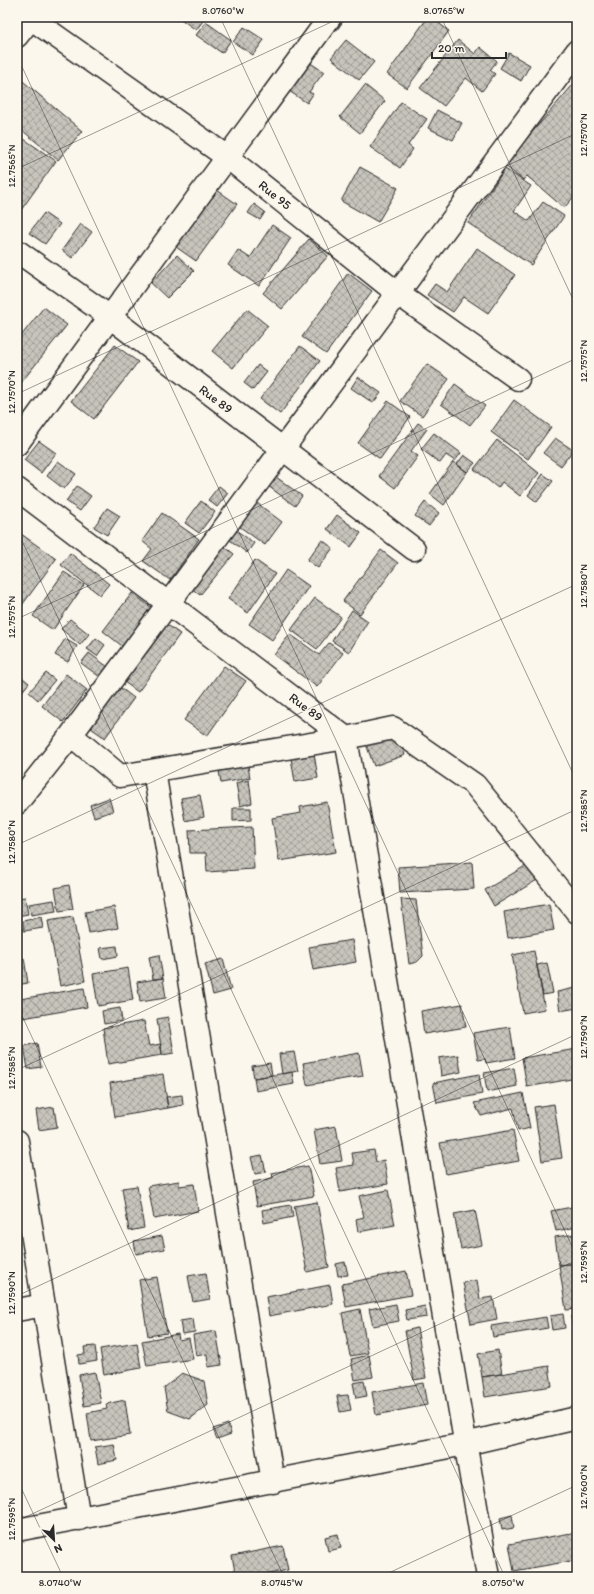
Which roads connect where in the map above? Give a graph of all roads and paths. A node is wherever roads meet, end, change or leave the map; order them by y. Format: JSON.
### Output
{"nodes":[{"id":1,"x":330,"y":17,"type":"edge"},
{"id":2,"x":30,"y":18,"type":"edge"},
{"id":3,"x":17,"y":36,"type":"edge"},
{"id":4,"x":577,"y":51,"type":"edge"},
{"id":5,"x":227,"y":157,"type":"junction"},
{"id":6,"x":17,"y":251,"type":"edge"},
{"id":7,"x":397,"y":293,"type":"junction"},
{"id":8,"x":110,"y":317,"type":"junction"},
{"id":9,"x":518,"y":379,"type":"dead end"},
{"id":10,"x":17,"y":444,"type":"edge"},
{"id":11,"x":282,"y":448,"type":"junction"},
{"id":12,"x":17,"y":489,"type":"edge"},
{"id":13,"x":414,"y":549,"type":"dead end"},
{"id":14,"x":168,"y":602,"type":"junction"},
{"id":15,"x":71,"y":734,"type":"junction"},
{"id":16,"x":346,"y":738,"type":"junction"},
{"id":17,"x":154,"y":771,"type":"junction"},
{"id":18,"x":17,"y":803,"type":"edge"},
{"id":19,"x":577,"y":912,"type":"edge"},
{"id":20,"x":17,"y":1141,"type":"edge"},
{"id":21,"x":44,"y":1305,"type":"junction"},
{"id":22,"x":17,"y":1310,"type":"edge"},
{"id":23,"x":577,"y":1418,"type":"edge"},
{"id":24,"x":465,"y":1444,"type":"junction"},
{"id":25,"x":273,"y":1482,"type":"junction"},
{"id":26,"x":79,"y":1519,"type":"junction"},
{"id":27,"x":17,"y":1530,"type":"edge"},
{"id":28,"x":488,"y":1577,"type":"edge"}],
"edges":[{"from":1,"to":5,"type":"street"},
{"from":2,"to":3,"type":"street"},
{"from":2,"to":5,"type":"street","name":"Rue 95"},
{"from":4,"to":7,"type":"street"},
{"from":5,"to":7,"type":"street","name":"Rue 95"},
{"from":5,"to":8,"type":"street"},
{"from":6,"to":8,"type":"street","name":"Rue 89"},
{"from":7,"to":9,"type":"street","name":"Rue 95"},
{"from":7,"to":11,"type":"street"},
{"from":8,"to":10,"type":"street"},
{"from":8,"to":11,"type":"street","name":"Rue 89"},
{"from":11,"to":13,"type":"street","name":"Rue 89"},
{"from":11,"to":14,"type":"street"},
{"from":12,"to":14,"type":"street","name":"Rue 89"},
{"from":14,"to":15,"type":"street"},
{"from":14,"to":16,"type":"street","name":"Rue 89"},
{"from":15,"to":17,"type":"street"},
{"from":15,"to":18,"type":"street"},
{"from":16,"to":17,"type":"street"},
{"from":16,"to":19,"type":"street"},
{"from":16,"to":24,"type":"street"},
{"from":17,"to":25,"type":"street"},
{"from":20,"to":21,"type":"street"},
{"from":21,"to":22,"type":"street"},
{"from":21,"to":26,"type":"street"},
{"from":23,"to":24,"type":"street"},
{"from":24,"to":25,"type":"street"},
{"from":24,"to":28,"type":"street"},
{"from":25,"to":26,"type":"street"},
{"from":26,"to":27,"type":"street"}]}
